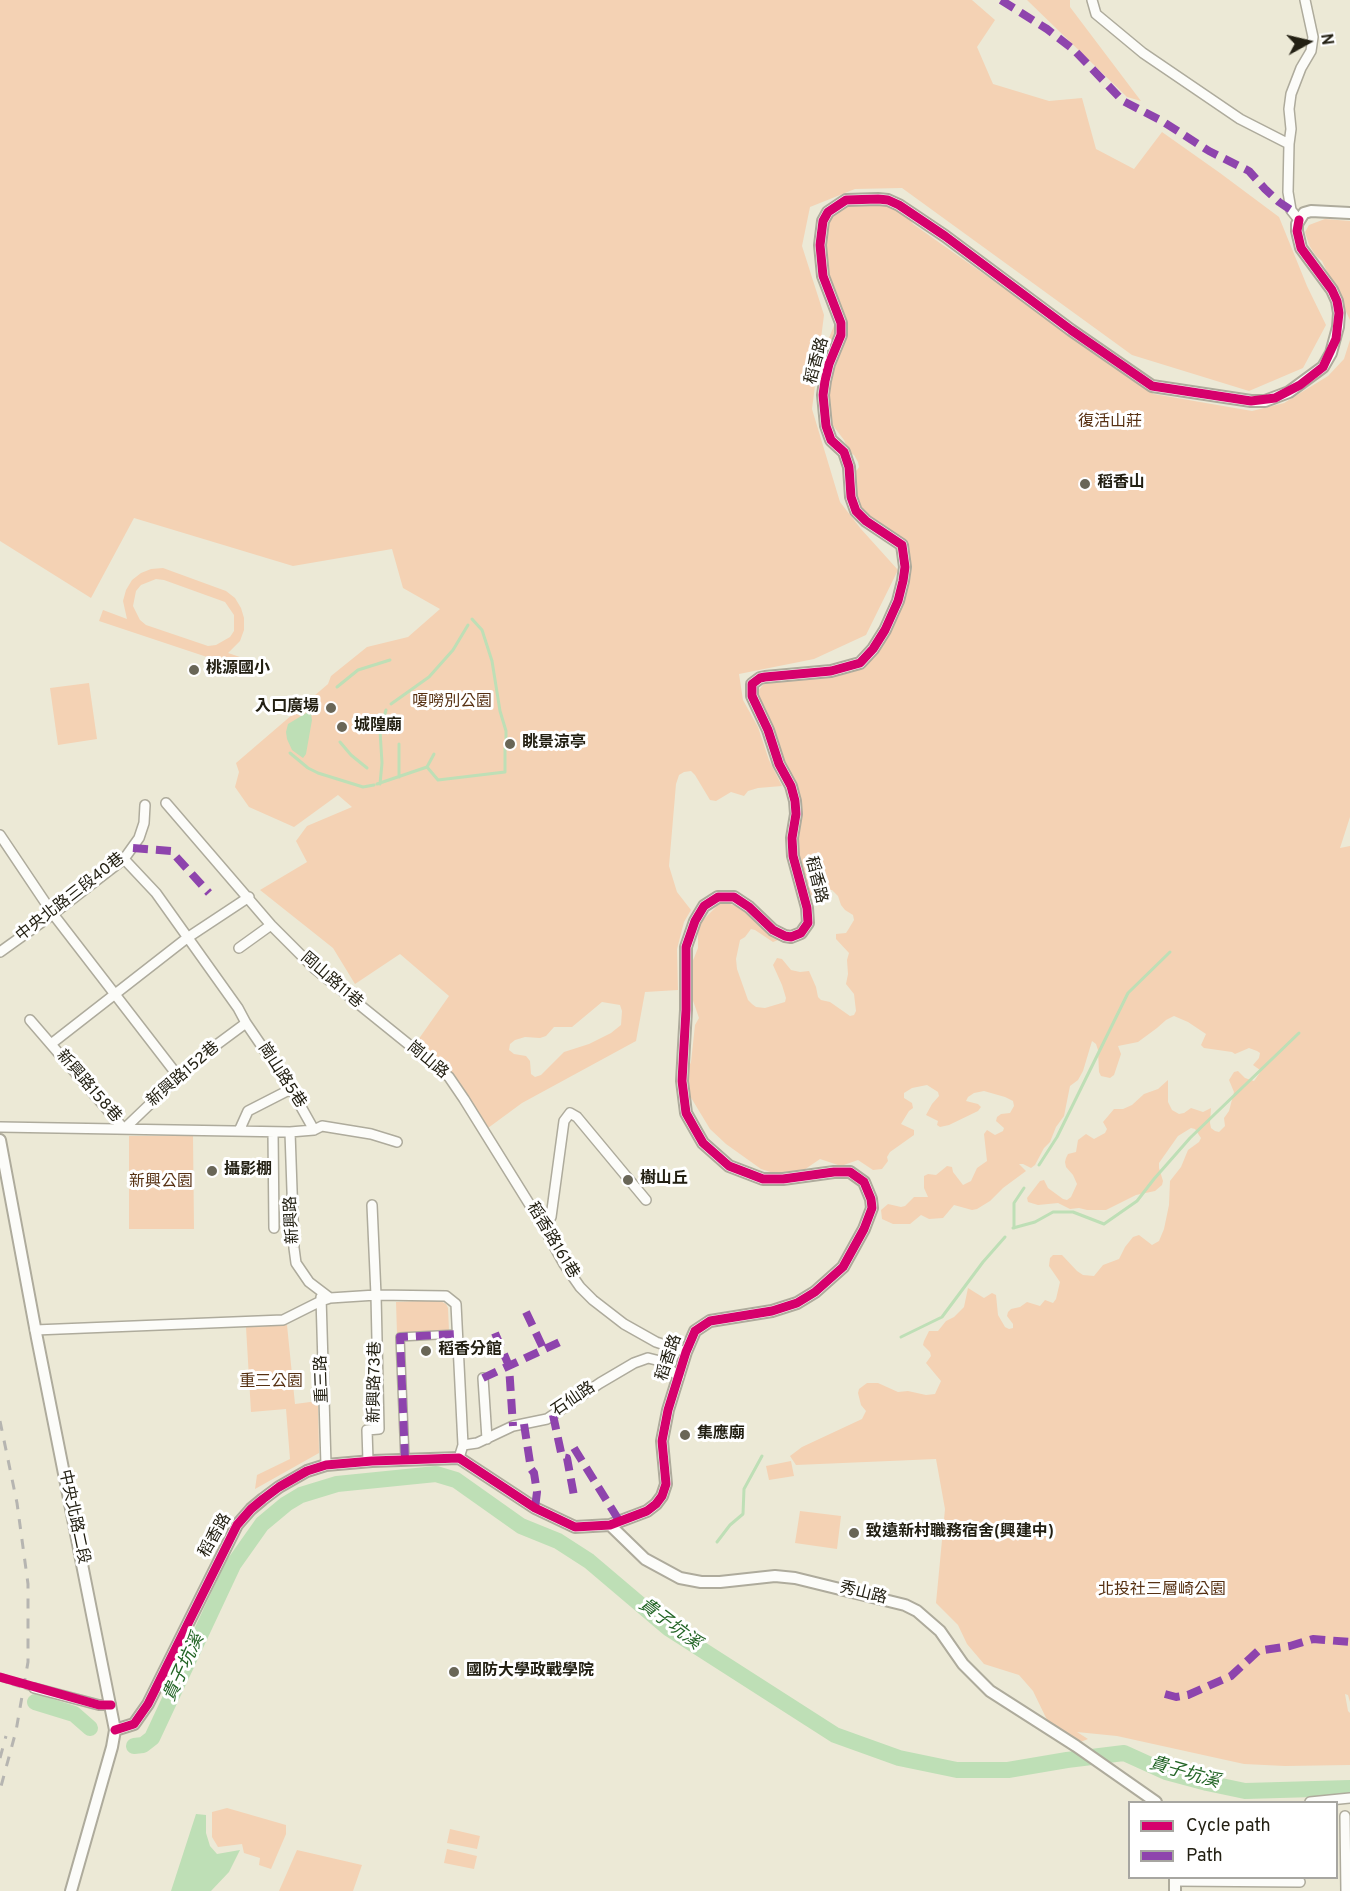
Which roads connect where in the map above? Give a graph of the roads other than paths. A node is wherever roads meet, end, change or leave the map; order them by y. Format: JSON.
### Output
{"nodes":[{"id":1,"x":1092,"y":0,"type":"edge"},
{"id":2,"x":1305,"y":0,"type":"edge"},
{"id":3,"x":1289,"y":144,"type":"junction"},
{"id":4,"x":1350,"y":213,"type":"edge"},
{"id":5,"x":1299,"y":219,"type":"junction"},
{"id":6,"x":166,"y":803,"type":"dead end"},
{"id":7,"x":145,"y":805,"type":"dead end"},
{"id":8,"x":0,"y":836,"type":"edge"},
{"id":9,"x":124,"y":859,"type":"junction"},
{"id":10,"x":249,"y":898,"type":"junction"},
{"id":11,"x":53,"y":914,"type":"junction"},
{"id":12,"x":271,"y":925,"type":"junction"},
{"id":13,"x":187,"y":938,"type":"junction"},
{"id":14,"x":239,"y":948,"type":"dead end"},
{"id":15,"x":0,"y":952,"type":"edge"},
{"id":16,"x":115,"y":994,"type":"junction"},
{"id":17,"x":30,"y":1020,"type":"dead end"},
{"id":18,"x":246,"y":1023,"type":"junction"},
{"id":19,"x":394,"y":1034,"type":"joint"},
{"id":20,"x":51,"y":1044,"type":"junction"},
{"id":21,"x":178,"y":1076,"type":"junction"},
{"id":22,"x":291,"y":1089,"type":"junction"},
{"id":23,"x":456,"y":1090,"type":"joint"},
{"id":24,"x":0,"y":1127,"type":"edge"},
{"id":25,"x":124,"y":1130,"type":"junction"},
{"id":26,"x":314,"y":1130,"type":"junction"},
{"id":27,"x":239,"y":1131,"type":"junction"},
{"id":28,"x":273,"y":1131,"type":"junction"},
{"id":29,"x":290,"y":1132,"type":"junction"},
{"id":30,"x":0,"y":1140,"type":"edge"},
{"id":31,"x":397,"y":1142,"type":"dead end"},
{"id":32,"x":646,"y":1200,"type":"dead end"},
{"id":33,"x":372,"y":1205,"type":"dead end"},
{"id":34,"x":543,"y":1226,"type":"junction"},
{"id":35,"x":274,"y":1228,"type":"dead end"},
{"id":36,"x":376,"y":1295,"type":"junction"},
{"id":37,"x":324,"y":1297,"type":"junction"},
{"id":38,"x":36,"y":1330,"type":"junction"},
{"id":39,"x":457,"y":1334,"type":"junction"},
{"id":40,"x":686,"y":1352,"type":"junction"},
{"id":41,"x":679,"y":1377,"type":"junction"},
{"id":42,"x":483,"y":1378,"type":"dead end"},
{"id":43,"x":487,"y":1439,"type":"junction"},
{"id":44,"x":463,"y":1445,"type":"junction"},
{"id":45,"x":459,"y":1458,"type":"junction"},
{"id":46,"x":405,"y":1459,"type":"junction"},
{"id":47,"x":368,"y":1461,"type":"junction"},
{"id":48,"x":326,"y":1465,"type":"junction"},
{"id":49,"x":610,"y":1525,"type":"junction"},
{"id":50,"x":34,"y":1688,"type":"tunnel mouth"},
{"id":51,"x":111,"y":1705,"type":"junction"},
{"id":52,"x":115,"y":1730,"type":"junction"},
{"id":53,"x":1350,"y":1798,"type":"edge"},
{"id":54,"x":1153,"y":1801,"type":"edge"},
{"id":55,"x":1326,"y":1801,"type":"edge"},
{"id":56,"x":1345,"y":1816,"type":"dead end"},
{"id":57,"x":1175,"y":1883,"type":"edge"},
{"id":58,"x":1300,"y":1883,"type":"edge"},
{"id":59,"x":1259,"y":1884,"type":"edge"},
{"id":60,"x":1217,"y":1886,"type":"edge"},
{"id":61,"x":70,"y":1891,"type":"edge"},
{"id":62,"x":1346,"y":1891,"type":"edge"}],
"edges":[{"from":1,"to":3,"type":"street"},
{"from":2,"to":3,"type":"street"},
{"from":3,"to":5,"type":"street"},
{"from":4,"to":5,"type":"street"},
{"from":5,"to":40,"type":"street","name":"稻香路"},
{"from":6,"to":10,"type":"street","name":"岡山路11巷"},
{"from":7,"to":9,"type":"street","name":"中央北路三段40巷"},
{"from":8,"to":11,"type":"street"},
{"from":9,"to":11,"type":"street","name":"中央北路三段40巷"},
{"from":9,"to":13,"type":"street","name":"崗山路5巷"},
{"from":10,"to":12,"type":"street","name":"岡山路11巷"},
{"from":10,"to":13,"type":"street","name":"新興路158巷"},
{"from":11,"to":15,"type":"street","name":"中央北路三段40巷"},
{"from":11,"to":16,"type":"street"},
{"from":12,"to":14,"type":"street"},
{"from":12,"to":19,"type":"street","name":"岡山路11巷"},
{"from":13,"to":16,"type":"street","name":"新興路158巷"},
{"from":13,"to":18,"type":"street","name":"崗山路5巷"},
{"from":16,"to":20,"type":"street","name":"新興路158巷"},
{"from":16,"to":21,"type":"street"},
{"from":17,"to":20,"type":"street","name":"新興路158巷"},
{"from":18,"to":21,"type":"street","name":"新興路152巷"},
{"from":18,"to":22,"type":"street","name":"崗山路5巷"},
{"from":19,"to":23,"type":"street","name":"崗山路"},
{"from":20,"to":25,"type":"street","name":"新興路158巷"},
{"from":21,"to":25,"type":"street","name":"新興路152巷"},
{"from":22,"to":26,"type":"street","name":"崗山路5巷"},
{"from":22,"to":27,"type":"street"},
{"from":23,"to":34,"type":"street","name":"稻香路161巷"},
{"from":24,"to":25,"type":"street"},
{"from":25,"to":27,"type":"street"},
{"from":26,"to":29,"type":"street"},
{"from":26,"to":31,"type":"street"},
{"from":27,"to":28,"type":"street"},
{"from":28,"to":29,"type":"street"},
{"from":28,"to":35,"type":"street"},
{"from":29,"to":37,"type":"street","name":"新興路"},
{"from":30,"to":38,"type":"street","name":"中央北路二段"},
{"from":32,"to":34,"type":"street"},
{"from":33,"to":36,"type":"street"},
{"from":34,"to":40,"type":"street","name":"稻香路161巷"},
{"from":36,"to":37,"type":"street"},
{"from":36,"to":39,"type":"street"},
{"from":36,"to":47,"type":"street","name":"新興路73巷"},
{"from":37,"to":38,"type":"street"},
{"from":37,"to":48,"type":"street","name":"重三路"},
{"from":38,"to":51,"type":"street","name":"中央北路二段"},
{"from":39,"to":44,"type":"street"},
{"from":39,"to":46,"type":"street"},
{"from":40,"to":41,"type":"street","name":"稻香路"},
{"from":41,"to":43,"type":"street","name":"石仙路"},
{"from":41,"to":49,"type":"street","name":"稻香路"},
{"from":42,"to":43,"type":"street"},
{"from":43,"to":44,"type":"street","name":"石仙路"},
{"from":44,"to":45,"type":"street"},
{"from":45,"to":46,"type":"street","name":"稻香路"},
{"from":45,"to":49,"type":"street","name":"稻香路"},
{"from":46,"to":47,"type":"street","name":"稻香路"},
{"from":47,"to":48,"type":"street","name":"稻香路"},
{"from":48,"to":52,"type":"street","name":"稻香路"},
{"from":49,"to":54,"type":"street","name":"秀山路"},
{"from":50,"to":51,"type":"street"},
{"from":51,"to":52,"type":"street","name":"中央北路二段"},
{"from":52,"to":61,"type":"street","name":"中央北路二段"},
{"from":53,"to":55,"type":"street"},
{"from":56,"to":62,"type":"street"},
{"from":57,"to":60,"type":"street"},
{"from":58,"to":59,"type":"street"},
{"from":59,"to":60,"type":"street"}]}
